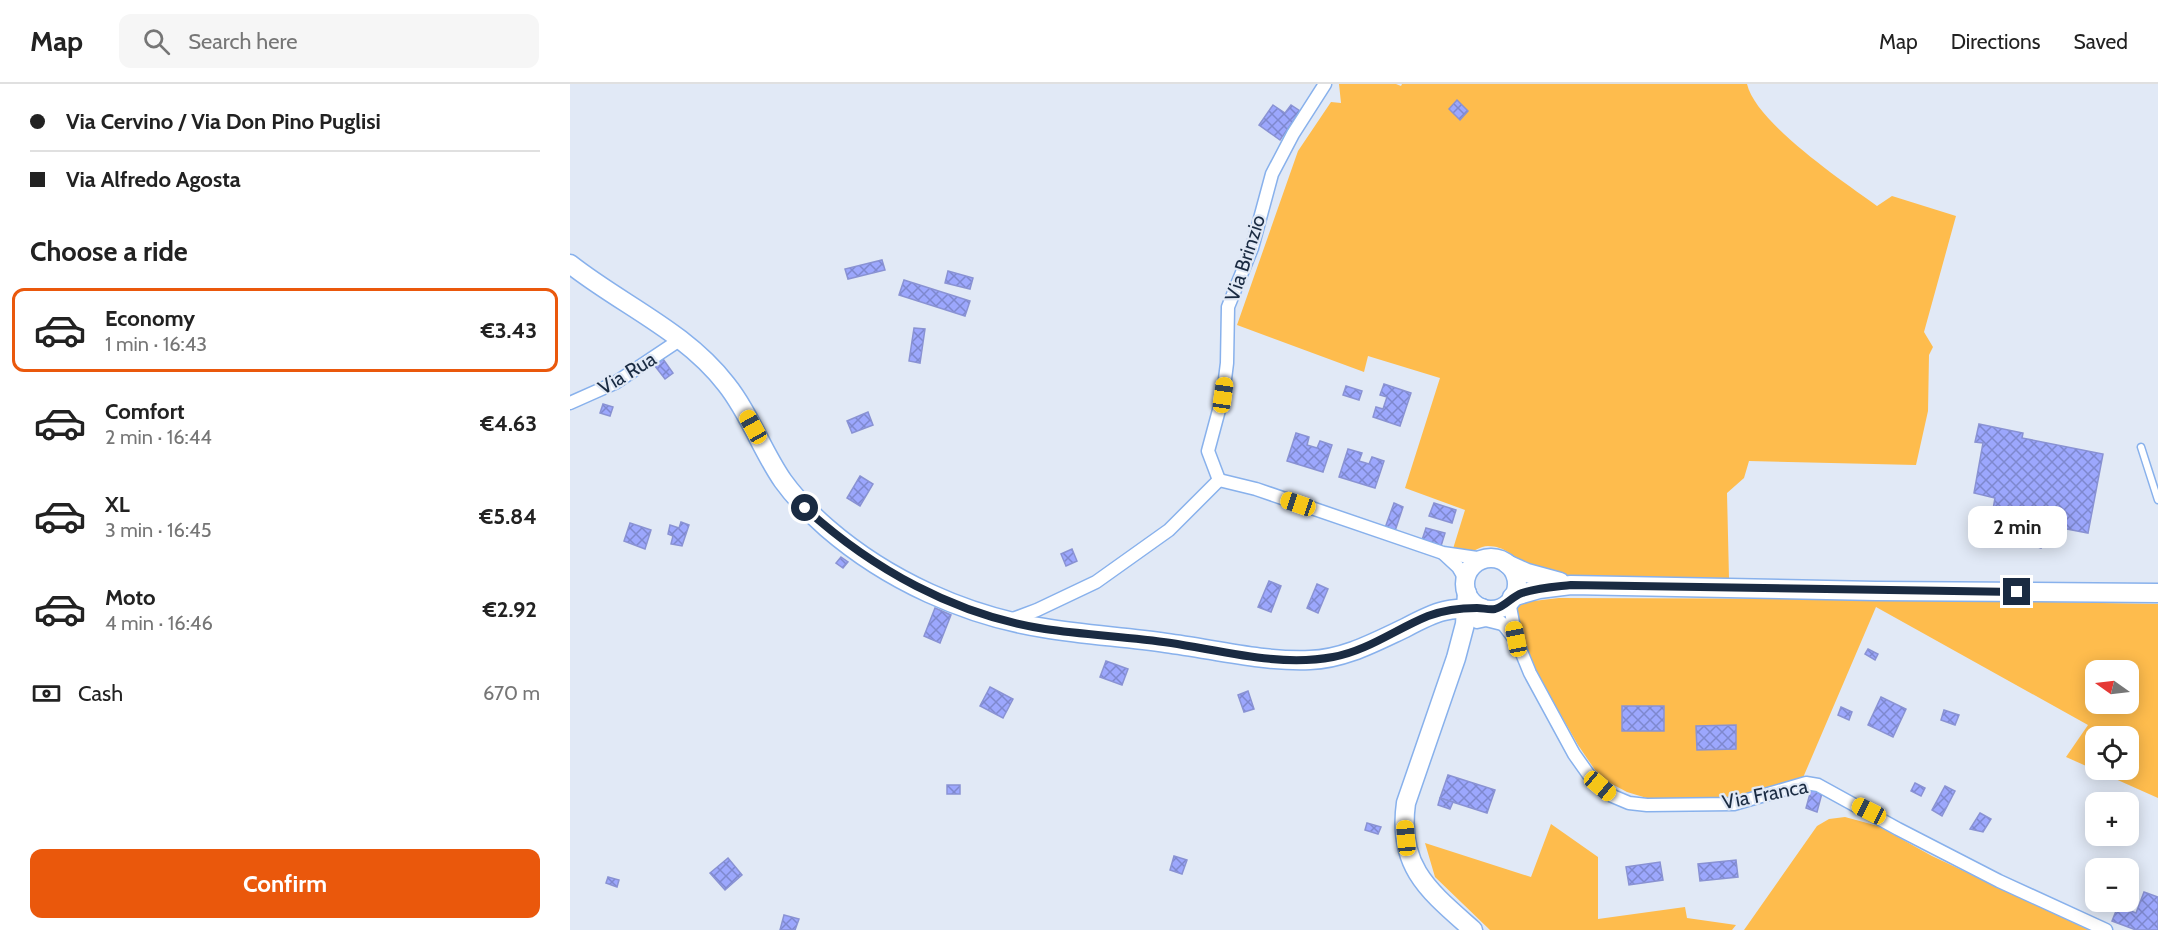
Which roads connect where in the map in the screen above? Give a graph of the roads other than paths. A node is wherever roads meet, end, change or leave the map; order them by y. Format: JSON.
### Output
{"nodes":[{"id":1,"x":1325,"y":84,"type":"edge"},
{"id":2,"x":570,"y":264,"type":"edge"},
{"id":3,"x":681,"y":339,"type":"junction"},
{"id":4,"x":570,"y":403,"type":"edge"},
{"id":5,"x":2141,"y":447,"type":"dead end"},
{"id":6,"x":1219,"y":480,"type":"junction"},
{"id":7,"x":2158,"y":500,"type":"edge"},
{"id":8,"x":1443,"y":553,"type":"junction"},
{"id":9,"x":1484,"y":559,"type":"junction"},
{"id":10,"x":1506,"y":563,"type":"junction"},
{"id":11,"x":1571,"y":585,"type":"junction"},
{"id":12,"x":2158,"y":593,"type":"edge"},
{"id":13,"x":1485,"y":604,"type":"junction"},
{"id":14,"x":1426,"y":617,"type":"junction"},
{"id":15,"x":1006,"y":621,"type":"junction"},
{"id":16,"x":1516,"y":639,"type":"junction"},
{"id":17,"x":1473,"y":930,"type":"edge"},
{"id":18,"x":2106,"y":930,"type":"edge"}],
"edges":[{"from":1,"to":6,"type":"street","name":"Via Brinzio"},
{"from":2,"to":3,"type":"street"},
{"from":3,"to":4,"type":"street","name":"Via Rua"},
{"from":3,"to":15,"type":"street"},
{"from":5,"to":7,"type":"lane"},
{"from":6,"to":8,"type":"street"},
{"from":6,"to":15,"type":"street"},
{"from":8,"to":9,"type":"street"},
{"from":8,"to":13,"type":"street"},
{"from":9,"to":10,"type":"street"},
{"from":9,"to":13,"type":"street"},
{"from":10,"to":11,"type":"street"},
{"from":10,"to":13,"type":"street"},
{"from":11,"to":12,"type":"street"},
{"from":11,"to":13,"type":"street"},
{"from":13,"to":14,"type":"street"},
{"from":13,"to":14,"type":"street"},
{"from":13,"to":16,"type":"street"},
{"from":13,"to":16,"type":"street"},
{"from":13,"to":17,"type":"street"},
{"from":14,"to":15,"type":"street"},
{"from":16,"to":18,"type":"street","name":"Via Franca"}]}
